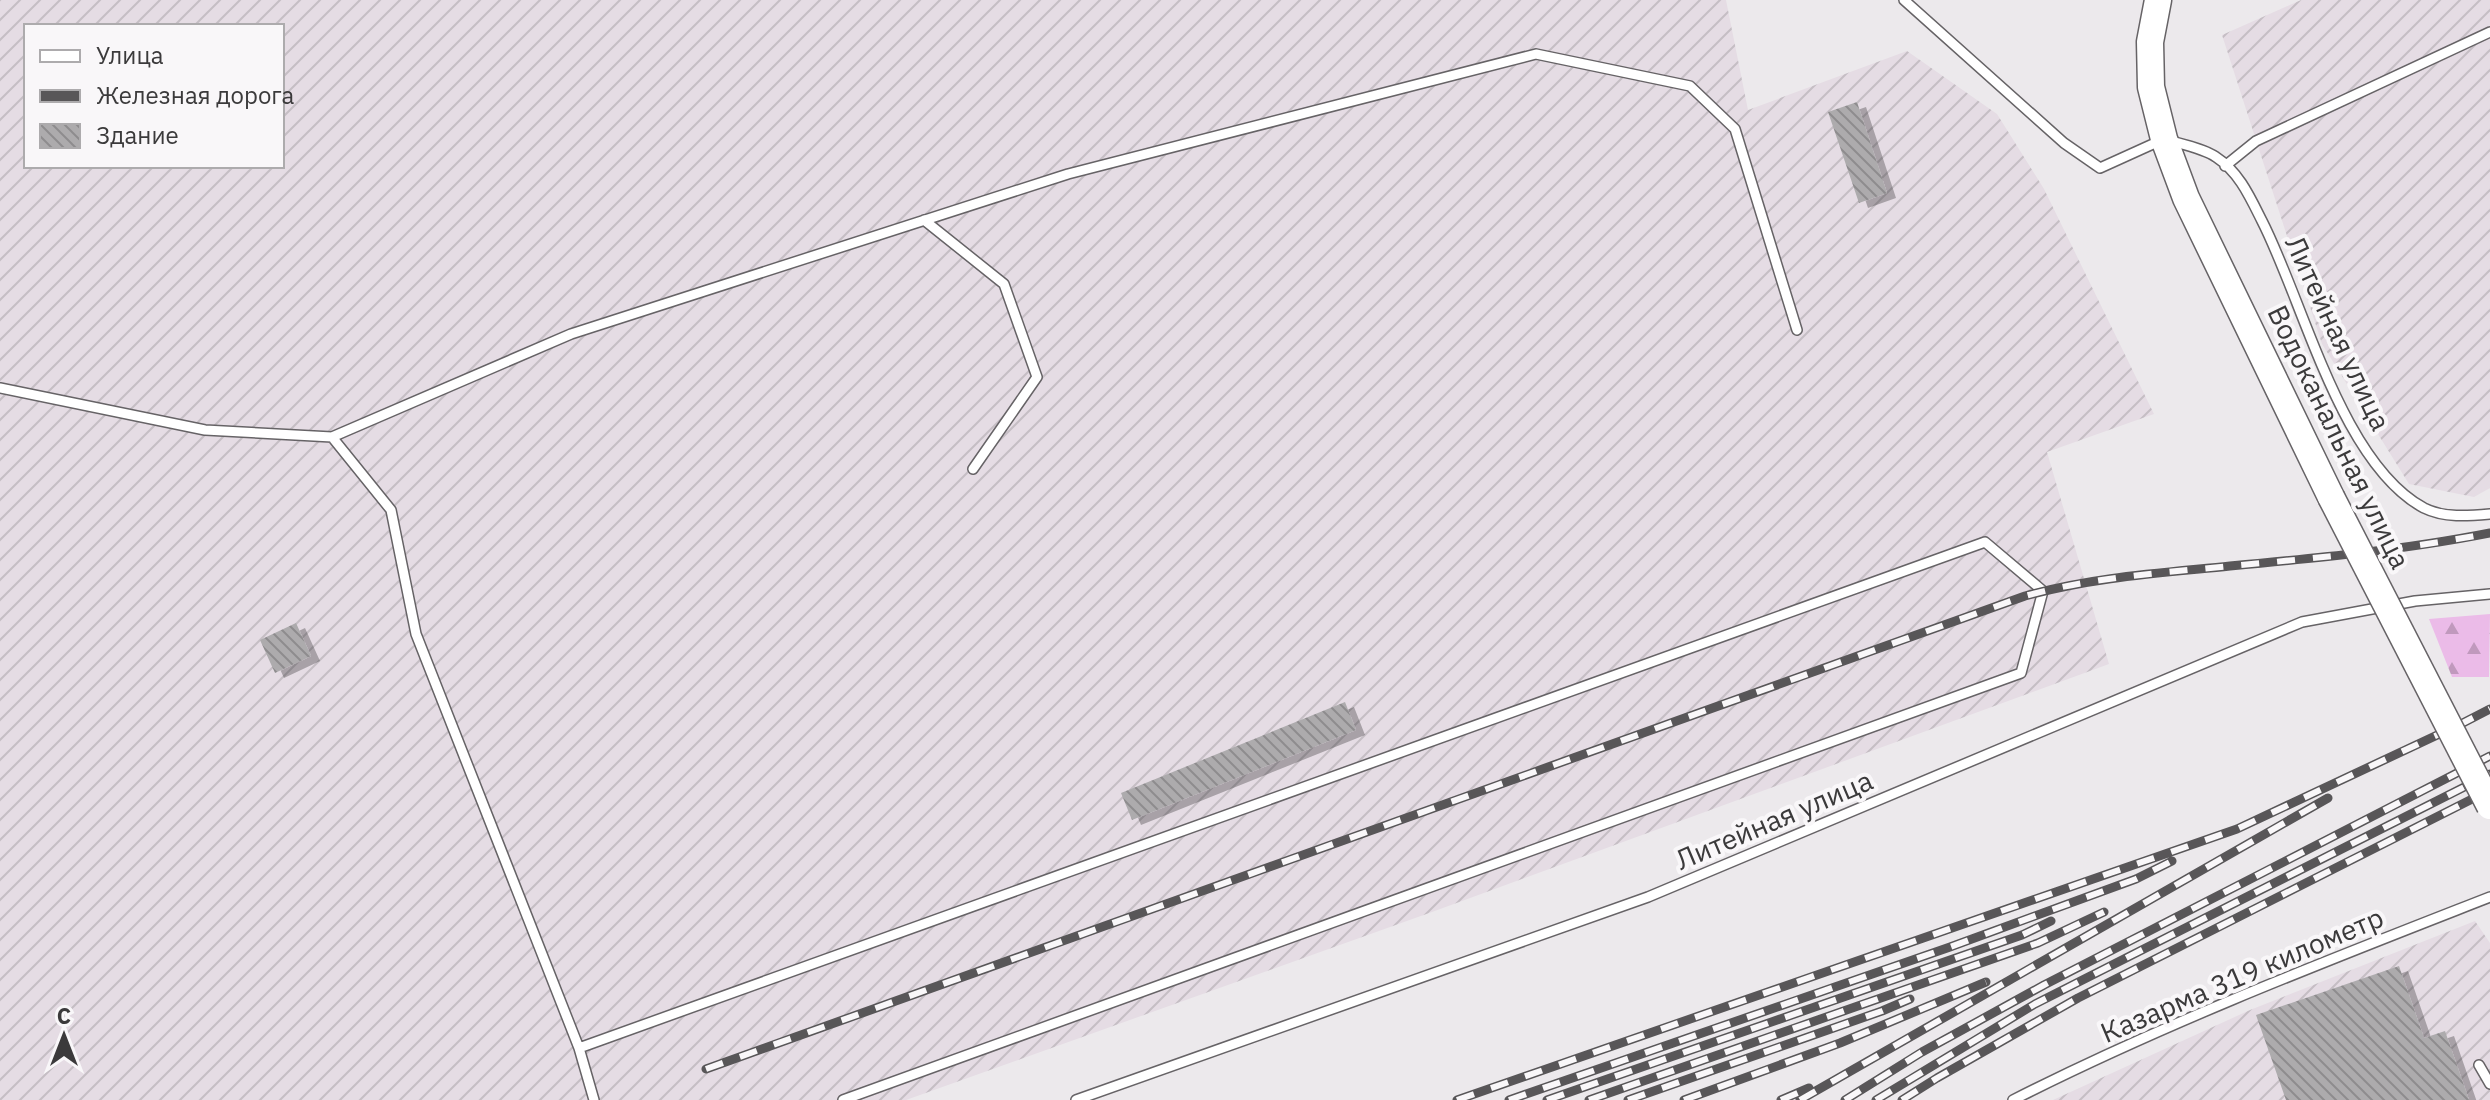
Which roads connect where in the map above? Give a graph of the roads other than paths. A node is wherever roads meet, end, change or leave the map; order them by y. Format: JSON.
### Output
{"nodes":[{"id":1,"x":1904,"y":0,"type":"edge"},
{"id":2,"x":2158,"y":0,"type":"edge"},
{"id":3,"x":2490,"y":32,"type":"edge"},
{"id":4,"x":2164,"y":139,"type":"junction"},
{"id":5,"x":2225,"y":166,"type":"junction"},
{"id":6,"x":924,"y":220,"type":"junction"},
{"id":7,"x":1797,"y":330,"type":"dead end"},
{"id":8,"x":0,"y":388,"type":"edge"},
{"id":9,"x":332,"y":437,"type":"junction"},
{"id":10,"x":973,"y":469,"type":"dead end"},
{"id":11,"x":2490,"y":514,"type":"edge"},
{"id":12,"x":2490,"y":594,"type":"edge"},
{"id":13,"x":2490,"y":806,"type":"edge"},
{"id":14,"x":2490,"y":897,"type":"edge"},
{"id":15,"x":579,"y":1048,"type":"junction"},
{"id":16,"x":2479,"y":1065,"type":"dead end"},
{"id":17,"x":2490,"y":1084,"type":"edge"},
{"id":18,"x":594,"y":1100,"type":"edge"},
{"id":19,"x":843,"y":1100,"type":"edge"},
{"id":20,"x":1076,"y":1100,"type":"edge"},
{"id":21,"x":2013,"y":1100,"type":"edge"}],
"edges":[{"from":1,"to":4,"type":"lane"},
{"from":2,"to":4,"type":"main road","name":"Водоканальная улица"},
{"from":3,"to":5,"type":"lane"},
{"from":4,"to":5,"type":"lane","name":"Литейная улица"},
{"from":4,"to":13,"type":"main road","name":"Водоканальная улица","bridge":true},
{"from":5,"to":11,"type":"lane","name":"Литейная улица"},
{"from":6,"to":7,"type":"lane"},
{"from":6,"to":9,"type":"lane"},
{"from":6,"to":10,"type":"lane"},
{"from":8,"to":9,"type":"lane"},
{"from":9,"to":15,"type":"lane"},
{"from":12,"to":20,"type":"lane","name":"Литейная улица"},
{"from":14,"to":21,"type":"lane","name":"Казарма 319 километр"},
{"from":15,"to":18,"type":"lane"},
{"from":15,"to":19,"type":"lane"},
{"from":16,"to":17,"type":"lane"}]}
